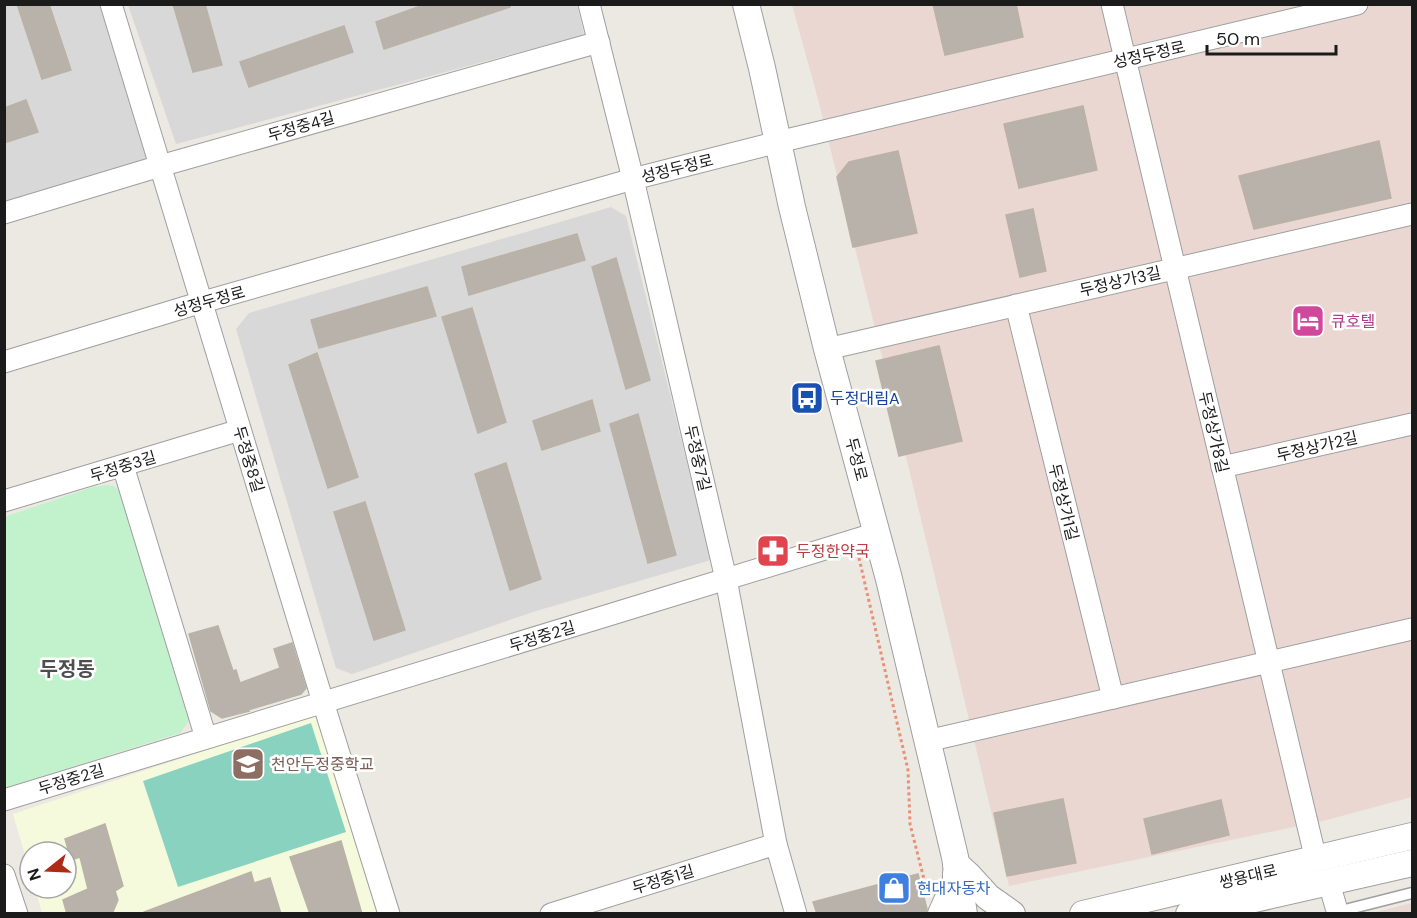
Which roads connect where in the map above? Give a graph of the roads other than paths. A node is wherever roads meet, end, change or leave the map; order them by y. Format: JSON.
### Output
{"nodes":[{"id":1,"x":111,"y":4,"type":"edge"},
{"id":2,"x":589,"y":4,"type":"edge"},
{"id":3,"x":746,"y":4,"type":"edge"},
{"id":4,"x":1112,"y":4,"type":"edge"},
{"id":5,"x":1357,"y":4,"type":"edge"},
{"id":6,"x":599,"y":42,"type":"junction"},
{"id":7,"x":1125,"y":59,"type":"junction"},
{"id":8,"x":778,"y":142,"type":"junction"},
{"id":9,"x":160,"y":165,"type":"junction"},
{"id":10,"x":633,"y":179,"type":"junction"},
{"id":11,"x":4,"y":213,"type":"edge"},
{"id":12,"x":1413,"y":214,"type":"edge"},
{"id":13,"x":1175,"y":268,"type":"junction"},
{"id":14,"x":202,"y":303,"type":"junction"},
{"id":15,"x":1016,"y":305,"type":"junction"},
{"id":16,"x":827,"y":349,"type":"junction"},
{"id":17,"x":4,"y":362,"type":"edge"},
{"id":18,"x":1413,"y":424,"type":"edge"},
{"id":19,"x":240,"y":430,"type":"junction"},
{"id":20,"x":123,"y":466,"type":"junction"},
{"id":21,"x":1222,"y":467,"type":"junction"},
{"id":22,"x":4,"y":501,"type":"edge"},
{"id":23,"x":866,"y":537,"type":"junction"},
{"id":24,"x":726,"y":579,"type":"junction"},
{"id":25,"x":1413,"y":629,"type":"edge"},
{"id":26,"x":1269,"y":662,"type":"junction"},
{"id":27,"x":1113,"y":698,"type":"junction"},
{"id":28,"x":323,"y":702,"type":"junction"},
{"id":29,"x":206,"y":738,"type":"junction"},
{"id":30,"x":927,"y":741,"type":"junction"},
{"id":31,"x":4,"y":800,"type":"edge"},
{"id":32,"x":1413,"y":836,"type":"edge"},
{"id":33,"x":776,"y":844,"type":"junction"},
{"id":34,"x":1316,"y":860,"type":"junction"},
{"id":35,"x":1413,"y":863,"type":"edge"},
{"id":36,"x":956,"y":864,"type":"junction"},
{"id":37,"x":4,"y":875,"type":"edge"},
{"id":38,"x":1329,"y":883,"type":"junction"},
{"id":39,"x":1413,"y":893,"type":"edge"},
{"id":40,"x":1335,"y":913,"type":"edge"},
{"id":41,"x":16,"y":914,"type":"edge"},
{"id":42,"x":389,"y":914,"type":"edge"},
{"id":43,"x":551,"y":914,"type":"edge"},
{"id":44,"x":796,"y":914,"type":"edge"},
{"id":45,"x":941,"y":914,"type":"edge"},
{"id":46,"x":964,"y":914,"type":"edge"},
{"id":47,"x":1012,"y":914,"type":"edge"},
{"id":48,"x":1083,"y":914,"type":"edge"},
{"id":49,"x":1189,"y":914,"type":"edge"}],
"edges":[{"from":1,"to":9,"type":"street","name":"두정중8길"},
{"from":2,"to":6,"type":"street","name":"두정중7길"},
{"from":3,"to":8,"type":"street","name":"두정로"},
{"from":4,"to":7,"type":"street","name":"두정상가8길"},
{"from":5,"to":7,"type":"street","name":"성정두정로"},
{"from":6,"to":9,"type":"street","name":"두정중4길"},
{"from":6,"to":10,"type":"street","name":"두정중7길"},
{"from":7,"to":8,"type":"street","name":"성정두정로"},
{"from":7,"to":13,"type":"street","name":"두정상가8길"},
{"from":8,"to":10,"type":"street","name":"성정두정로"},
{"from":8,"to":16,"type":"street","name":"두정로"},
{"from":9,"to":11,"type":"street","name":"두정중4길"},
{"from":9,"to":14,"type":"street","name":"두정중8길"},
{"from":10,"to":14,"type":"street","name":"성정두정로"},
{"from":10,"to":24,"type":"street","name":"두정중7길"},
{"from":12,"to":13,"type":"street","name":"두정상가3길"},
{"from":13,"to":15,"type":"street","name":"두정상가3길"},
{"from":13,"to":21,"type":"street","name":"두정상가8길"},
{"from":14,"to":17,"type":"street","name":"성정두정로"},
{"from":14,"to":19,"type":"street","name":"두정중8길"},
{"from":15,"to":16,"type":"street","name":"두정상가3길"},
{"from":15,"to":27,"type":"street","name":"두정상가1길"},
{"from":16,"to":23,"type":"street","name":"두정로"},
{"from":18,"to":21,"type":"street","name":"두정상가2길"},
{"from":19,"to":20,"type":"street","name":"두정중3길"},
{"from":19,"to":28,"type":"street","name":"두정중8길"},
{"from":20,"to":22,"type":"street","name":"두정중3길"},
{"from":20,"to":29,"type":"street"},
{"from":21,"to":26,"type":"street","name":"두정상가8길"},
{"from":23,"to":24,"type":"street","name":"두정중2길"},
{"from":23,"to":30,"type":"street","name":"두정로"},
{"from":24,"to":28,"type":"street","name":"두정중2길"},
{"from":24,"to":33,"type":"street","name":"두정중7길"},
{"from":25,"to":26,"type":"street"},
{"from":26,"to":27,"type":"street"},
{"from":26,"to":34,"type":"street","name":"두정상가8길"},
{"from":27,"to":30,"type":"street"},
{"from":28,"to":29,"type":"street","name":"두정중2길"},
{"from":28,"to":42,"type":"street","name":"두정중8길"},
{"from":29,"to":31,"type":"street","name":"두정중2길"},
{"from":30,"to":36,"type":"street","name":"두정로"},
{"from":32,"to":34,"type":"street","name":"쌍용대로"},
{"from":33,"to":43,"type":"street","name":"두정중1길"},
{"from":33,"to":44,"type":"street","name":"두정중7길"},
{"from":34,"to":48,"type":"street","name":"쌍용대로"},
{"from":35,"to":38,"type":"street","name":"쌍용대로"},
{"from":36,"to":45,"type":"street"},
{"from":36,"to":46,"type":"street","name":"두정로"},
{"from":36,"to":47,"type":"street"},
{"from":37,"to":41,"type":"street"},
{"from":38,"to":40,"type":"street"},
{"from":38,"to":49,"type":"street","name":"쌍용대로"},
{"from":39,"to":40,"type":"lane"}]}
